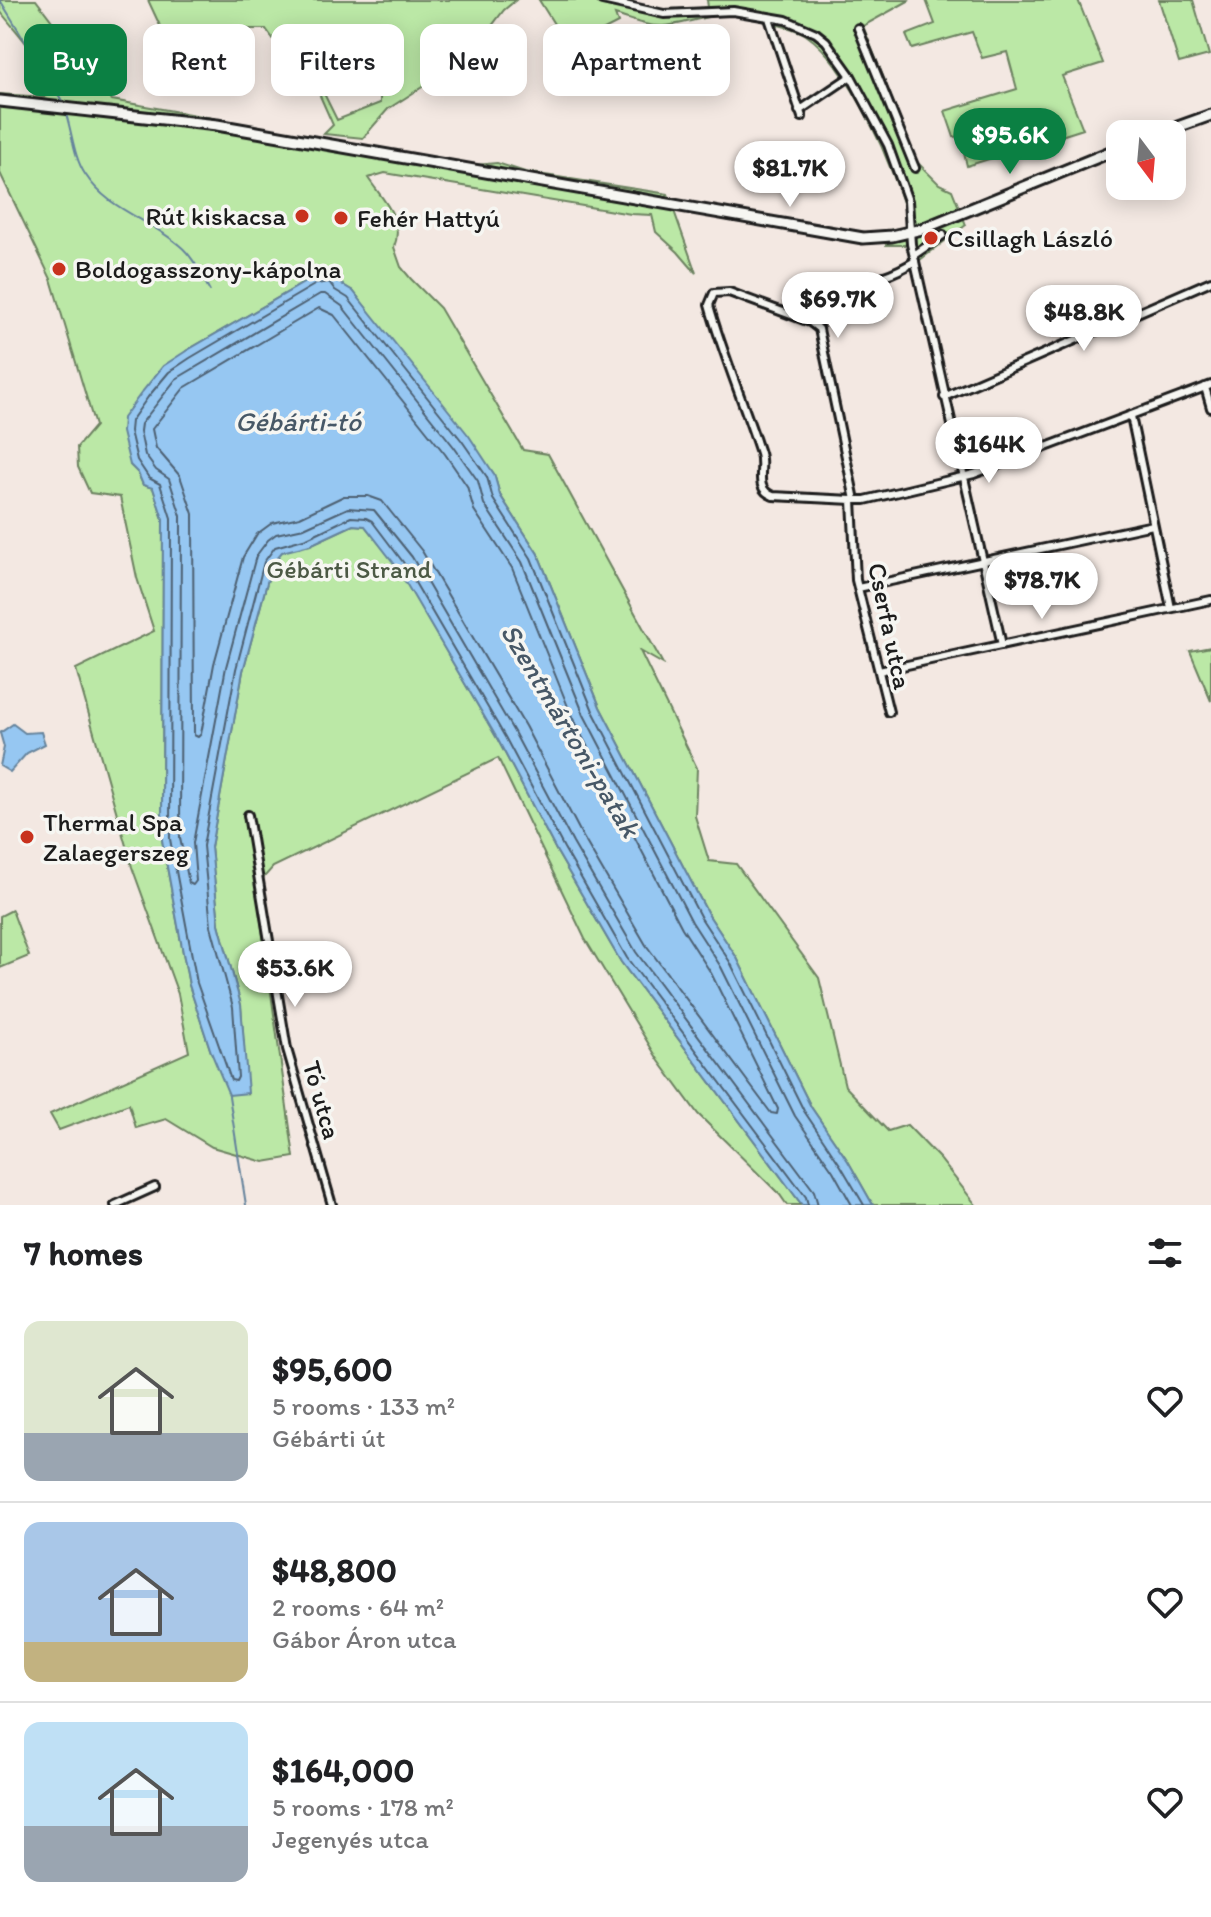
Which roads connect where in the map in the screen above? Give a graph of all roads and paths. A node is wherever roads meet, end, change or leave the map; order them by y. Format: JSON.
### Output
{"nodes":[{"id":1,"x":602,"y":0,"type":"edge"},
{"id":2,"x":769,"y":18,"type":"junction"},
{"id":3,"x":858,"y":28,"type":"dead end"},
{"id":4,"x":851,"y":76,"type":"junction"},
{"id":5,"x":0,"y":101,"type":"edge"},
{"id":6,"x":1211,"y":115,"type":"edge"},
{"id":7,"x":1186,"y":124,"type":"edge"},
{"id":8,"x":903,"y":139,"type":"junction"},
{"id":9,"x":888,"y":145,"type":"junction"},
{"id":10,"x":1106,"y":154,"type":"edge"},
{"id":11,"x":915,"y":168,"type":"dead end"},
{"id":12,"x":909,"y":233,"type":"junction"},
{"id":13,"x":943,"y":235,"type":"dead end"},
{"id":14,"x":915,"y":258,"type":"junction"},
{"id":15,"x":1211,"y":281,"type":"edge"},
{"id":16,"x":816,"y":326,"type":"junction"},
{"id":17,"x":1208,"y":386,"type":"edge"},
{"id":18,"x":944,"y":397,"type":"junction"},
{"id":19,"x":1211,"y":408,"type":"edge"},
{"id":20,"x":1131,"y":416,"type":"junction"},
{"id":21,"x":965,"y":477,"type":"junction"},
{"id":22,"x":854,"y":500,"type":"junction"},
{"id":23,"x":1153,"y":525,"type":"junction"},
{"id":24,"x":984,"y":561,"type":"junction"},
{"id":25,"x":858,"y":588,"type":"junction"},
{"id":26,"x":1211,"y":600,"type":"edge"},
{"id":27,"x":1171,"y":608,"type":"junction"},
{"id":28,"x":1002,"y":645,"type":"junction"},
{"id":29,"x":879,"y":671,"type":"junction"},
{"id":30,"x":889,"y":712,"type":"dead end"},
{"id":31,"x":248,"y":815,"type":"dead end"},
{"id":32,"x":155,"y":1187,"type":"dead end"},
{"id":33,"x":115,"y":1205,"type":"edge"},
{"id":34,"x":332,"y":1205,"type":"edge"}],
"edges":[{"from":1,"to":2,"type":"street"},
{"from":2,"to":4,"type":"street"},
{"from":2,"to":4,"type":"street"},
{"from":3,"to":8,"type":"street"},
{"from":4,"to":9,"type":"street"},
{"from":5,"to":12,"type":"main road"},
{"from":6,"to":7,"type":"main road"},
{"from":8,"to":9,"type":"street"},
{"from":8,"to":11,"type":"street"},
{"from":9,"to":12,"type":"street"},
{"from":10,"to":12,"type":"main road"},
{"from":12,"to":14,"type":"street"},
{"from":13,"to":14,"type":"street"},
{"from":14,"to":16,"type":"street","name":"Cserfa utca"},
{"from":14,"to":18,"type":"street"},
{"from":15,"to":18,"type":"street"},
{"from":16,"to":22,"type":"street","name":"Cserfa utca"},
{"from":16,"to":22,"type":"street"},
{"from":17,"to":19,"type":"street"},
{"from":17,"to":20,"type":"street"},
{"from":18,"to":21,"type":"street"},
{"from":20,"to":21,"type":"street"},
{"from":20,"to":23,"type":"street"},
{"from":21,"to":22,"type":"street"},
{"from":21,"to":24,"type":"street"},
{"from":22,"to":25,"type":"street","name":"Cserfa utca"},
{"from":23,"to":24,"type":"street"},
{"from":23,"to":27,"type":"street"},
{"from":24,"to":25,"type":"street"},
{"from":24,"to":28,"type":"street"},
{"from":25,"to":29,"type":"street","name":"Cserfa utca"},
{"from":26,"to":27,"type":"street"},
{"from":27,"to":28,"type":"street"},
{"from":28,"to":29,"type":"street"},
{"from":29,"to":30,"type":"street","name":"Cserfa utca"},
{"from":31,"to":34,"type":"street","name":"Tó utca"},
{"from":32,"to":33,"type":"street"}]}
